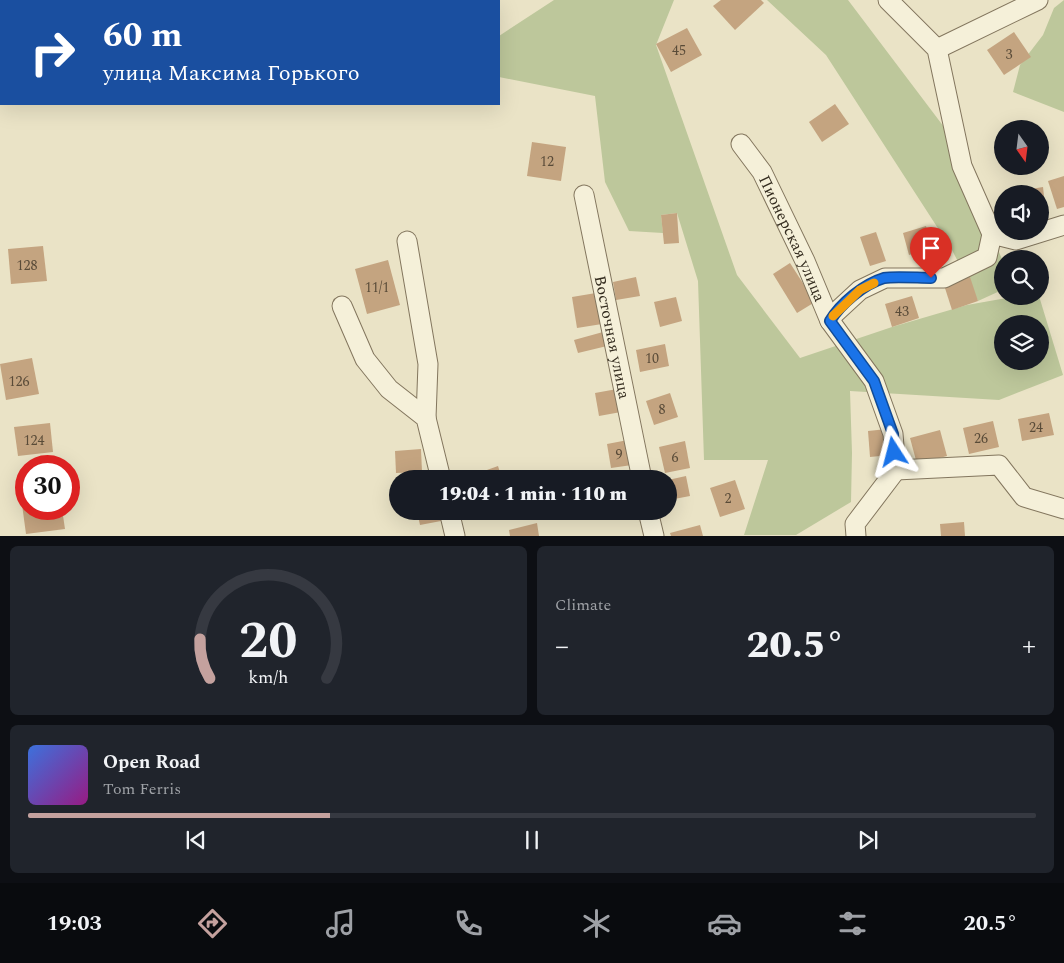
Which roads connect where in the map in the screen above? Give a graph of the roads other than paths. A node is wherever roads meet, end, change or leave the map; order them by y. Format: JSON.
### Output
{"nodes":[{"id":1,"x":888,"y":0,"type":"edge"},
{"id":2,"x":1038,"y":0,"type":"edge"},
{"id":3,"x":937,"y":49,"type":"junction"},
{"id":4,"x":741,"y":144,"type":"dead end"},
{"id":5,"x":584,"y":195,"type":"dead end"},
{"id":6,"x":1064,"y":225,"type":"edge"},
{"id":7,"x":992,"y":234,"type":"junction"},
{"id":8,"x":407,"y":241,"type":"dead end"},
{"id":9,"x":342,"y":306,"type":"dead end"},
{"id":10,"x":830,"y":321,"type":"junction"},
{"id":11,"x":426,"y":418,"type":"junction"},
{"id":12,"x":439,"y":470,"type":"edge"},
{"id":13,"x":640,"y":470,"type":"edge"},
{"id":14,"x":896,"y":470,"type":"junction"},
{"id":15,"x":1064,"y":509,"type":"edge"},
{"id":16,"x":451,"y":520,"type":"edge"},
{"id":17,"x":650,"y":520,"type":"edge"},
{"id":18,"x":455,"y":536,"type":"edge"},
{"id":19,"x":654,"y":536,"type":"edge"},
{"id":20,"x":856,"y":536,"type":"edge"}],
"edges":[{"from":1,"to":3,"type":"street"},
{"from":2,"to":3,"type":"street"},
{"from":3,"to":7,"type":"street"},
{"from":4,"to":10,"type":"street","name":"Пионерская улица"},
{"from":5,"to":13,"type":"street","name":"Восточная улица"},
{"from":6,"to":7,"type":"street"},
{"from":7,"to":10,"type":"street"},
{"from":8,"to":11,"type":"street"},
{"from":9,"to":11,"type":"street"},
{"from":10,"to":14,"type":"street","name":"Пионерская улица"},
{"from":11,"to":12,"type":"street"},
{"from":14,"to":15,"type":"street"},
{"from":14,"to":20,"type":"street"},
{"from":16,"to":18,"type":"street"},
{"from":17,"to":19,"type":"street"}]}
